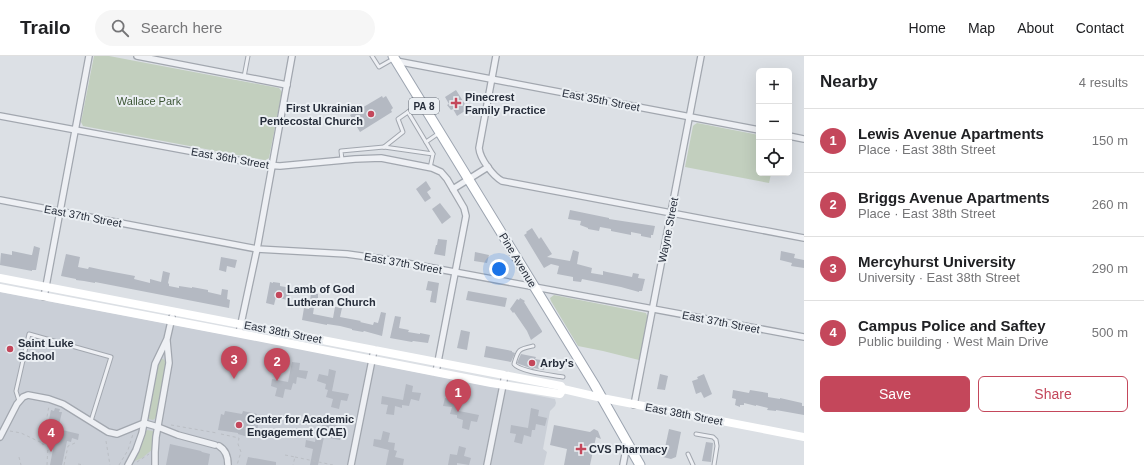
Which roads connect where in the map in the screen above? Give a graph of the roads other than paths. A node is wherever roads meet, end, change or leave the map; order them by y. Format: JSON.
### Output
{"nodes":[{"id":1,"x":89,"y":56,"type":"edge"},
{"id":2,"x":137,"y":56,"type":"edge"},
{"id":3,"x":248,"y":56,"type":"edge"},
{"id":4,"x":292,"y":56,"type":"edge"},
{"id":5,"x":372,"y":56,"type":"edge"},
{"id":6,"x":496,"y":56,"type":"edge"},
{"id":7,"x":701,"y":56,"type":"edge"},
{"id":8,"x":395,"y":58,"type":"edge"},
{"id":9,"x":244,"y":77,"type":"junction"},
{"id":10,"x":492,"y":80,"type":"junction"},
{"id":11,"x":287,"y":85,"type":"junction"},
{"id":12,"x":422,"y":102,"type":"junction"},
{"id":13,"x":408,"y":112,"type":"junction"},
{"id":14,"x":0,"y":116,"type":"edge"},
{"id":15,"x":689,"y":117,"type":"junction"},
{"id":16,"x":756,"y":129,"type":"edge"},
{"id":17,"x":75,"y":130,"type":"junction"},
{"id":18,"x":440,"y":133,"type":"junction"},
{"id":19,"x":792,"y":137,"type":"edge"},
{"id":20,"x":804,"y":139,"type":"edge"},
{"id":21,"x":426,"y":142,"type":"junction"},
{"id":22,"x":384,"y":147,"type":"junction"},
{"id":23,"x":432,"y":154,"type":"junction"},
{"id":24,"x":342,"y":160,"type":"junction"},
{"id":25,"x":272,"y":166,"type":"junction"},
{"id":26,"x":488,"y":167,"type":"junction"},
{"id":27,"x":430,"y":168,"type":"junction"},
{"id":28,"x":468,"y":179,"type":"junction"},
{"id":29,"x":453,"y":188,"type":"junction"},
{"id":30,"x":0,"y":200,"type":"edge"},
{"id":31,"x":60,"y":211,"type":"junction"},
{"id":32,"x":671,"y":213,"type":"junction"},
{"id":33,"x":804,"y":238,"type":"edge"},
{"id":34,"x":257,"y":249,"type":"junction"},
{"id":35,"x":456,"y":272,"type":"junction"},
{"id":36,"x":0,"y":278,"type":"edge"},
{"id":37,"x":46,"y":287,"type":"junction"},
{"id":38,"x":534,"y":287,"type":"junction"},
{"id":39,"x":0,"y":288,"type":"edge"},
{"id":40,"x":44,"y":297,"type":"junction"},
{"id":41,"x":652,"y":309,"type":"junction"},
{"id":42,"x":173,"y":311,"type":"junction"},
{"id":43,"x":171,"y":320,"type":"junction"},
{"id":44,"x":241,"y":324,"type":"junction"},
{"id":45,"x":239,"y":333,"type":"junction"},
{"id":46,"x":804,"y":338,"type":"edge"},
{"id":47,"x":167,"y":339,"type":"junction"},
{"id":48,"x":533,"y":346,"type":"dead end"},
{"id":49,"x":374,"y":350,"type":"junction"},
{"id":50,"x":372,"y":360,"type":"junction"},
{"id":51,"x":438,"y":362,"type":"junction"},
{"id":52,"x":436,"y":372,"type":"junction"},
{"id":53,"x":505,"y":375,"type":"junction"},
{"id":54,"x":563,"y":377,"type":"dead end"},
{"id":55,"x":503,"y":385,"type":"junction"},
{"id":56,"x":563,"y":389,"type":"junction"},
{"id":57,"x":602,"y":398,"type":"junction"},
{"id":58,"x":19,"y":401,"type":"junction"},
{"id":59,"x":634,"y":405,"type":"junction"},
{"id":60,"x":90,"y":421,"type":"junction"},
{"id":61,"x":144,"y":423,"type":"junction"},
{"id":62,"x":158,"y":427,"type":"junction"},
{"id":63,"x":696,"y":434,"type":"dead end"},
{"id":64,"x":0,"y":436,"type":"edge"},
{"id":65,"x":804,"y":437,"type":"edge"},
{"id":66,"x":627,"y":442,"type":"junction"},
{"id":67,"x":688,"y":454,"type":"dead end"},
{"id":68,"x":128,"y":465,"type":"edge"},
{"id":69,"x":155,"y":465,"type":"edge"},
{"id":70,"x":228,"y":465,"type":"edge"},
{"id":71,"x":351,"y":465,"type":"edge"},
{"id":72,"x":487,"y":465,"type":"edge"},
{"id":73,"x":623,"y":465,"type":"edge"},
{"id":74,"x":640,"y":465,"type":"edge"},
{"id":75,"x":694,"y":465,"type":"edge"},
{"id":76,"x":714,"y":465,"type":"edge"}],
"edges":[{"from":1,"to":17,"type":"street"},
{"from":2,"to":9,"type":"street"},
{"from":3,"to":9,"type":"lane"},
{"from":4,"to":11,"type":"street"},
{"from":5,"to":8,"type":"lane"},
{"from":6,"to":10,"type":"street"},
{"from":7,"to":15,"type":"street","name":"Wayne Street"},
{"from":8,"to":10,"type":"street","name":"East 35th Street"},
{"from":8,"to":12,"type":"main road","name":"Pine Avenue","number":"PA 8"},
{"from":9,"to":11,"type":"street"},
{"from":10,"to":15,"type":"street","name":"East 35th Street"},
{"from":10,"to":26,"type":"street"},
{"from":11,"to":25,"type":"street"},
{"from":12,"to":13,"type":"lane"},
{"from":12,"to":18,"type":"main road","name":"Pine Avenue","number":"PA 8"},
{"from":13,"to":21,"type":"lane"},
{"from":13,"to":22,"type":"lane"},
{"from":14,"to":17,"type":"street","name":"East 36th Street"},
{"from":15,"to":16,"type":"street","name":"East 35th Street"},
{"from":15,"to":32,"type":"street","name":"Wayne Street"},
{"from":17,"to":25,"type":"street","name":"East 36th Street"},
{"from":17,"to":31,"type":"street"},
{"from":18,"to":21,"type":"lane"},
{"from":18,"to":28,"type":"main road","name":"Pine Avenue","number":"PA 8"},
{"from":19,"to":20,"type":"street"},
{"from":21,"to":23,"type":"lane"},
{"from":22,"to":23,"type":"lane"},
{"from":22,"to":24,"type":"lane"},
{"from":23,"to":27,"type":"lane"},
{"from":24,"to":25,"type":"street","name":"East 36th Street"},
{"from":24,"to":27,"type":"street","name":"East 36th Street"},
{"from":25,"to":34,"type":"street"},
{"from":26,"to":28,"type":"street"},
{"from":26,"to":32,"type":"street"},
{"from":27,"to":29,"type":"street","name":"East 36th Street"},
{"from":28,"to":29,"type":"street"},
{"from":28,"to":38,"type":"main road","name":"Pine Avenue","number":"PA 8"},
{"from":29,"to":35,"type":"street","name":"East 36th Street"},
{"from":30,"to":31,"type":"street","name":"East 37th Street"},
{"from":31,"to":34,"type":"street","name":"East 37th Street"},
{"from":31,"to":37,"type":"street"},
{"from":32,"to":33,"type":"street"},
{"from":32,"to":41,"type":"street","name":"Wayne Street"},
{"from":34,"to":35,"type":"street","name":"East 37th Street"},
{"from":34,"to":44,"type":"street"},
{"from":35,"to":38,"type":"street","name":"East 37th Street"},
{"from":35,"to":51,"type":"street","name":"East 36th Street"},
{"from":36,"to":37,"type":"main road","name":"East 38th Street"},
{"from":37,"to":40,"type":"street"},
{"from":37,"to":42,"type":"main road","name":"East 38th Street"},
{"from":38,"to":41,"type":"street","name":"East 37th Street"},
{"from":38,"to":57,"type":"main road","name":"Pine Avenue","number":"PA 8"},
{"from":39,"to":40,"type":"main road","name":"East 38th Street"},
{"from":40,"to":43,"type":"main road","name":"East 38th Street"},
{"from":41,"to":46,"type":"street","name":"East 37th Street"},
{"from":41,"to":59,"type":"street","name":"Wayne Street"},
{"from":42,"to":43,"type":"street"},
{"from":42,"to":44,"type":"main road","name":"East 38th Street"},
{"from":43,"to":45,"type":"main road","name":"East 38th Street"},
{"from":43,"to":47,"type":"street"},
{"from":44,"to":45,"type":"street"},
{"from":44,"to":49,"type":"main road","name":"East 38th Street"},
{"from":45,"to":50,"type":"main road","name":"East 38th Street"},
{"from":47,"to":61,"type":"street"},
{"from":47,"to":62,"type":"street"},
{"from":48,"to":54,"type":"lane"},
{"from":49,"to":50,"type":"street"},
{"from":49,"to":51,"type":"main road","name":"East 38th Street"},
{"from":50,"to":52,"type":"main road","name":"East 38th Street"},
{"from":50,"to":71,"type":"street"},
{"from":51,"to":52,"type":"street","name":"East 36th Street"},
{"from":51,"to":53,"type":"main road","name":"East 38th Street"},
{"from":52,"to":55,"type":"main road","name":"East 38th Street"},
{"from":53,"to":55,"type":"street"},
{"from":53,"to":56,"type":"main road","name":"East 38th Street"},
{"from":55,"to":56,"type":"main road","name":"East 38th Street"},
{"from":55,"to":72,"type":"street"},
{"from":56,"to":57,"type":"main road","name":"East 38th Street"},
{"from":57,"to":59,"type":"main road","name":"East 38th Street"},
{"from":57,"to":66,"type":"main road","name":"Pine Avenue","number":"PA 8"},
{"from":58,"to":60,"type":"street"},
{"from":58,"to":60,"type":"lane"},
{"from":58,"to":64,"type":"street"},
{"from":59,"to":65,"type":"main road","name":"East 38th Street"},
{"from":60,"to":61,"type":"street"},
{"from":61,"to":62,"type":"street"},
{"from":61,"to":68,"type":"street"},
{"from":62,"to":69,"type":"street"},
{"from":62,"to":70,"type":"street"},
{"from":63,"to":76,"type":"lane"},
{"from":66,"to":73,"type":"street"},
{"from":66,"to":74,"type":"main road","name":"Pine Avenue","number":"PA 8"},
{"from":67,"to":75,"type":"lane"}]}
